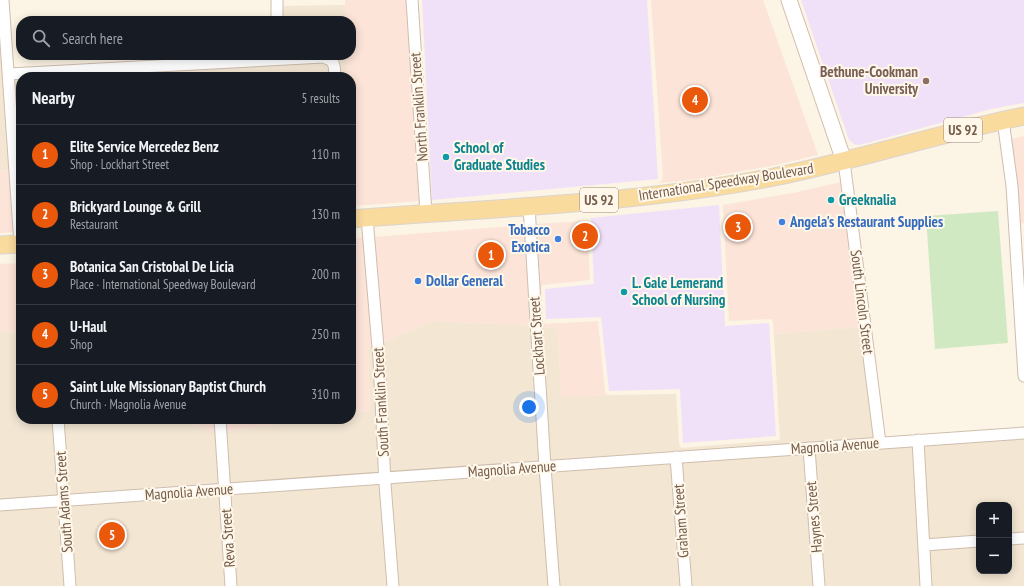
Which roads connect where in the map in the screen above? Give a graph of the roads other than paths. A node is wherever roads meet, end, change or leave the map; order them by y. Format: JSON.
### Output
{"nodes":[{"id":1,"x":4,"y":0,"type":"edge"},
{"id":2,"x":277,"y":0,"type":"edge"},
{"id":3,"x":412,"y":0,"type":"edge"},
{"id":4,"x":789,"y":0,"type":"edge"},
{"id":5,"x":277,"y":16,"type":"edge"},
{"id":6,"x":245,"y":60,"type":"edge"},
{"id":7,"x":332,"y":60,"type":"edge"},
{"id":8,"x":112,"y":72,"type":"edge"},
{"id":9,"x":335,"y":72,"type":"edge"},
{"id":10,"x":8,"y":74,"type":"junction"},
{"id":11,"x":16,"y":74,"type":"edge"},
{"id":12,"x":1024,"y":116,"type":"edge"},
{"id":13,"x":1003,"y":120,"type":"junction"},
{"id":14,"x":844,"y":161,"type":"junction"},
{"id":15,"x":16,"y":187,"type":"edge"},
{"id":16,"x":529,"y":206,"type":"junction"},
{"id":17,"x":426,"y":213,"type":"junction"},
{"id":18,"x":359,"y":218,"type":"edge"},
{"id":19,"x":16,"y":244,"type":"edge"},
{"id":20,"x":0,"y":245,"type":"edge"},
{"id":21,"x":1024,"y":376,"type":"edge"},
{"id":22,"x":58,"y":424,"type":"edge"},
{"id":23,"x":220,"y":424,"type":"edge"},
{"id":24,"x":1024,"y":433,"type":"edge"},
{"id":25,"x":918,"y":440,"type":"junction"},
{"id":26,"x":880,"y":443,"type":"junction"},
{"id":27,"x":808,"y":448,"type":"junction"},
{"id":28,"x":676,"y":457,"type":"junction"},
{"id":29,"x":545,"y":467,"type":"junction"},
{"id":30,"x":385,"y":478,"type":"junction"},
{"id":31,"x":224,"y":490,"type":"junction"},
{"id":32,"x":64,"y":501,"type":"junction"},
{"id":33,"x":0,"y":505,"type":"edge"},
{"id":34,"x":1024,"y":538,"type":"edge"},
{"id":35,"x":1012,"y":539,"type":"edge"},
{"id":36,"x":976,"y":541,"type":"edge"},
{"id":37,"x":924,"y":545,"type":"junction"},
{"id":38,"x":70,"y":586,"type":"edge"},
{"id":39,"x":231,"y":586,"type":"edge"},
{"id":40,"x":392,"y":586,"type":"edge"},
{"id":41,"x":554,"y":586,"type":"edge"},
{"id":42,"x":686,"y":586,"type":"edge"},
{"id":43,"x":819,"y":586,"type":"edge"},
{"id":44,"x":926,"y":586,"type":"edge"}],
"edges":[{"from":1,"to":10,"type":"street"},
{"from":2,"to":5,"type":"street"},
{"from":3,"to":17,"type":"street","name":"North Franklin Street"},
{"from":4,"to":14,"type":"street"},
{"from":6,"to":8,"type":"street"},
{"from":7,"to":9,"type":"street"},
{"from":10,"to":11,"type":"street"},
{"from":10,"to":15,"type":"street"},
{"from":12,"to":13,"type":"main road","name":"International Speedway Boulevard","number":"US 92"},
{"from":13,"to":14,"type":"main road","name":"International Speedway Boulevard","number":"US 92"},
{"from":13,"to":21,"type":"street"},
{"from":14,"to":16,"type":"main road","name":"International Speedway Boulevard","number":"US 92"},
{"from":14,"to":26,"type":"street","name":"South Lincoln Street"},
{"from":16,"to":17,"type":"main road","name":"International Speedway Boulevard","number":"US 92"},
{"from":16,"to":29,"type":"street","name":"Lockhart Street"},
{"from":17,"to":18,"type":"main road","name":"International Speedway Boulevard","number":"US 92"},
{"from":18,"to":30,"type":"street","name":"South Franklin Street"},
{"from":19,"to":20,"type":"main road"},
{"from":22,"to":32,"type":"street","name":"South Adams Street"},
{"from":23,"to":31,"type":"street","name":"Reva Street"},
{"from":24,"to":25,"type":"street","name":"Magnolia Avenue"},
{"from":25,"to":26,"type":"street","name":"Magnolia Avenue"},
{"from":25,"to":37,"type":"street"},
{"from":26,"to":27,"type":"street","name":"Magnolia Avenue"},
{"from":27,"to":28,"type":"street","name":"Magnolia Avenue"},
{"from":27,"to":43,"type":"street","name":"Haynes Street"},
{"from":28,"to":29,"type":"street","name":"Magnolia Avenue"},
{"from":28,"to":42,"type":"street","name":"Graham Street"},
{"from":29,"to":30,"type":"street","name":"Magnolia Avenue"},
{"from":29,"to":41,"type":"street","name":"Lockhart Street"},
{"from":30,"to":31,"type":"street","name":"Magnolia Avenue"},
{"from":30,"to":40,"type":"street","name":"South Franklin Street"},
{"from":31,"to":32,"type":"street","name":"Magnolia Avenue"},
{"from":31,"to":39,"type":"street","name":"Reva Street"},
{"from":32,"to":33,"type":"street","name":"Magnolia Avenue"},
{"from":32,"to":38,"type":"street","name":"South Adams Street"},
{"from":34,"to":35,"type":"street"},
{"from":36,"to":37,"type":"street"},
{"from":37,"to":44,"type":"street"}]}
